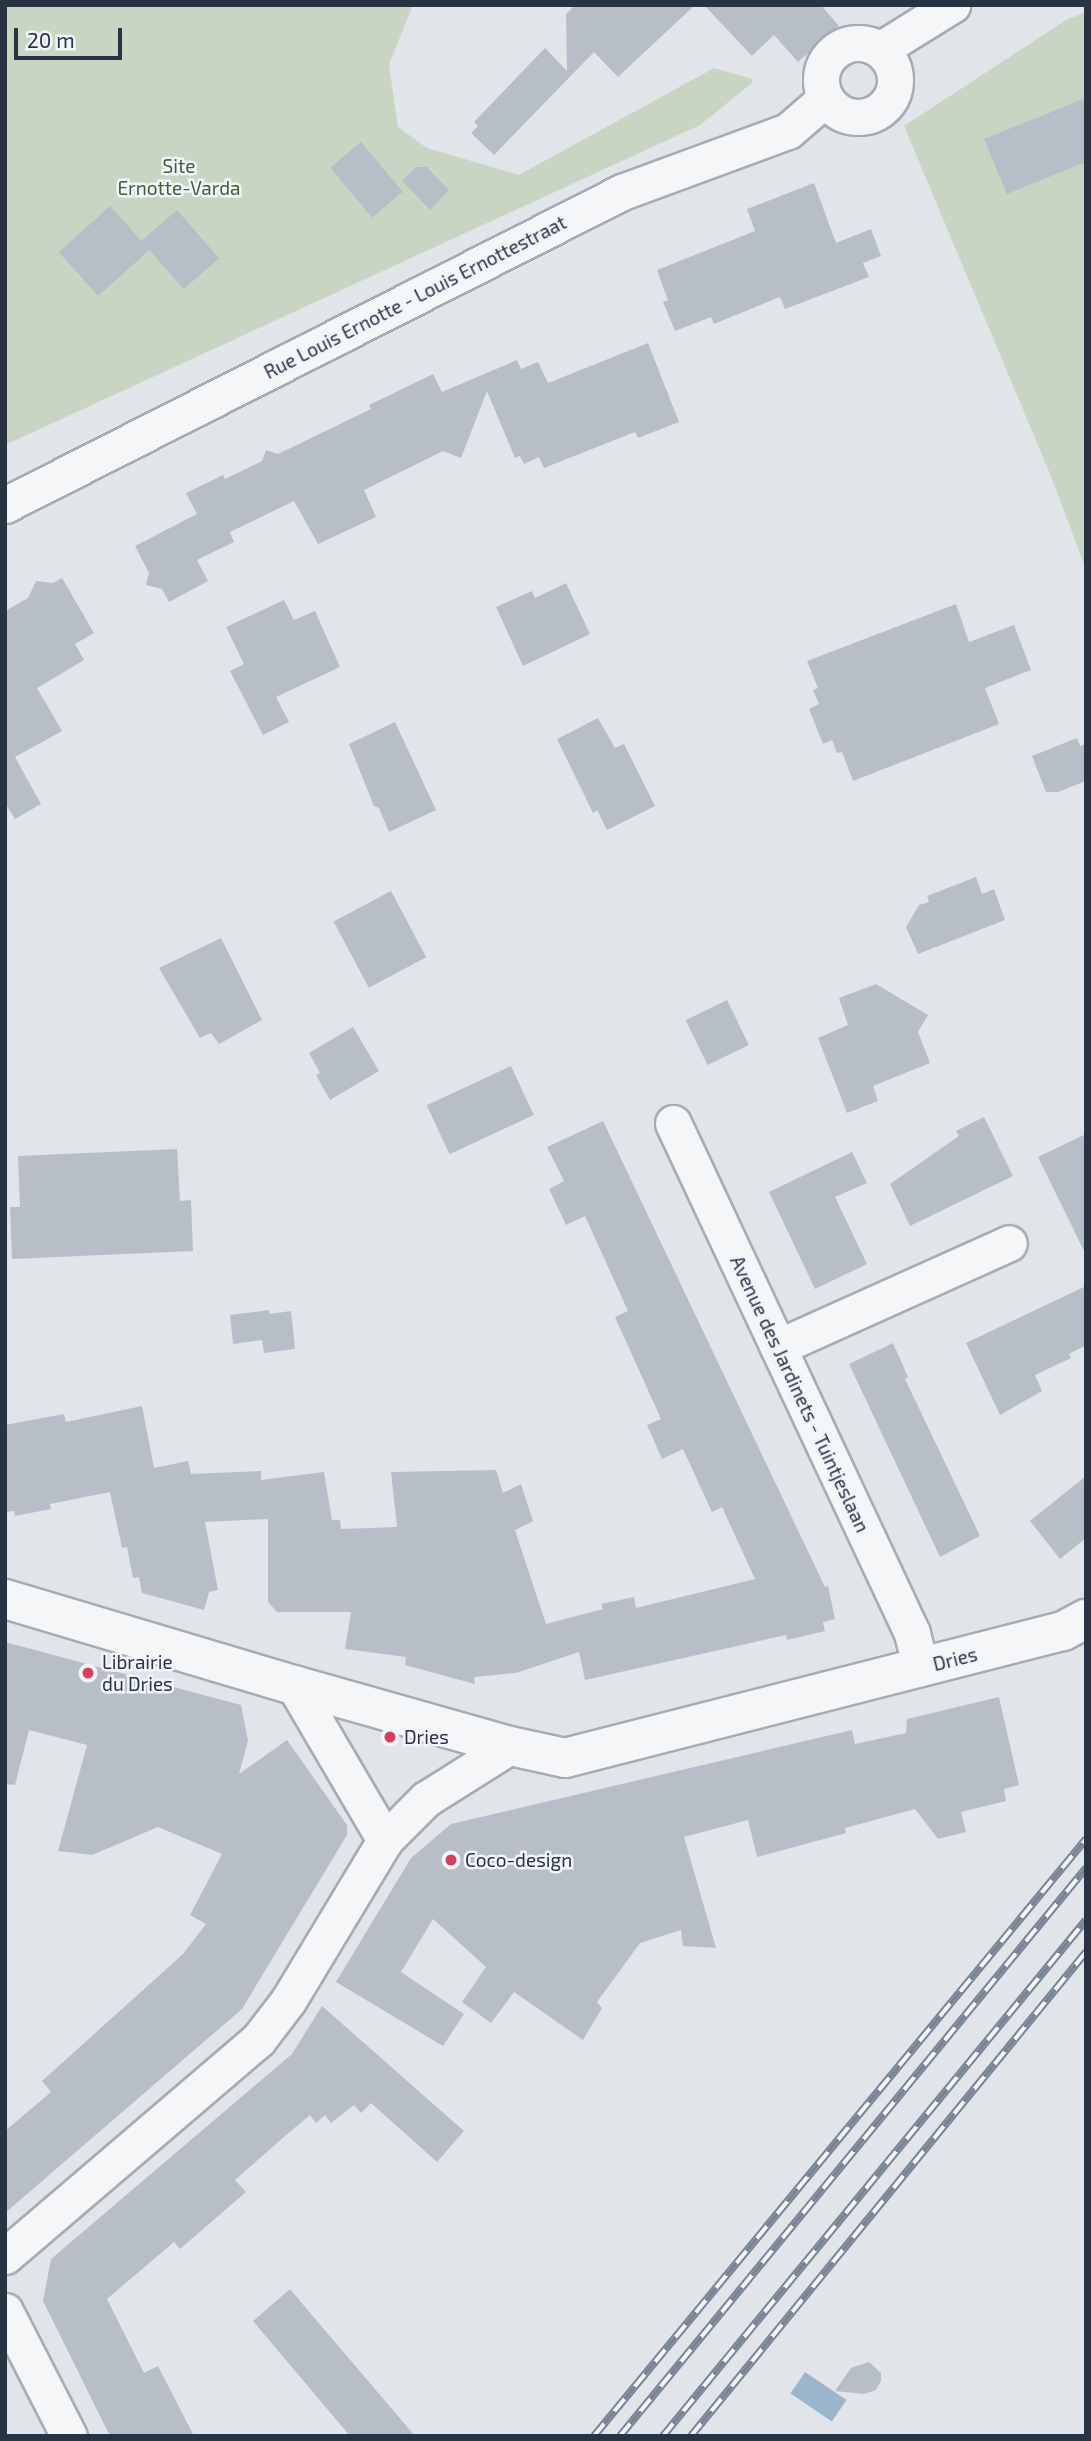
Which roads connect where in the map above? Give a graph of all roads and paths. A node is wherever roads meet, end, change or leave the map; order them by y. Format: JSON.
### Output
{"nodes":[{"id":1,"x":952,"y":5,"type":"edge"},
{"id":2,"x":881,"y":49,"type":"junction"},
{"id":3,"x":826,"y":98,"type":"junction"},
{"id":4,"x":5,"y":505,"type":"edge"},
{"id":5,"x":674,"y":1123,"type":"dead end"},
{"id":6,"x":1009,"y":1243,"type":"dead end"},
{"id":7,"x":778,"y":1347,"type":"junction"},
{"id":8,"x":5,"y":1599,"type":"edge"},
{"id":9,"x":1086,"y":1619,"type":"edge"},
{"id":10,"x":921,"y":1668,"type":"junction"},
{"id":11,"x":294,"y":1685,"type":"junction"},
{"id":12,"x":510,"y":1746,"type":"junction"},
{"id":13,"x":385,"y":1840,"type":"junction"},
{"id":14,"x":5,"y":2256,"type":"edge"},
{"id":15,"x":5,"y":2311,"type":"edge"},
{"id":16,"x":69,"y":2436,"type":"edge"}],
"edges":[{"from":1,"to":2,"type":"street"},
{"from":2,"to":3,"type":"street"},
{"from":2,"to":3,"type":"street"},
{"from":3,"to":4,"type":"street","name":"Rue Louis Ernotte - Louis Ernottestraat"},
{"from":5,"to":7,"type":"street","name":"Avenue des Jardinets - Tuintjeslaan"},
{"from":6,"to":7,"type":"street"},
{"from":7,"to":10,"type":"street","name":"Avenue des Jardinets - Tuintjeslaan"},
{"from":8,"to":11,"type":"street","name":"Dries"},
{"from":9,"to":10,"type":"street","name":"Dries"},
{"from":10,"to":12,"type":"street","name":"Dries"},
{"from":11,"to":12,"type":"street","name":"Dries"},
{"from":11,"to":13,"type":"street"},
{"from":12,"to":13,"type":"street"},
{"from":13,"to":14,"type":"street"},
{"from":15,"to":16,"type":"street"}]}
